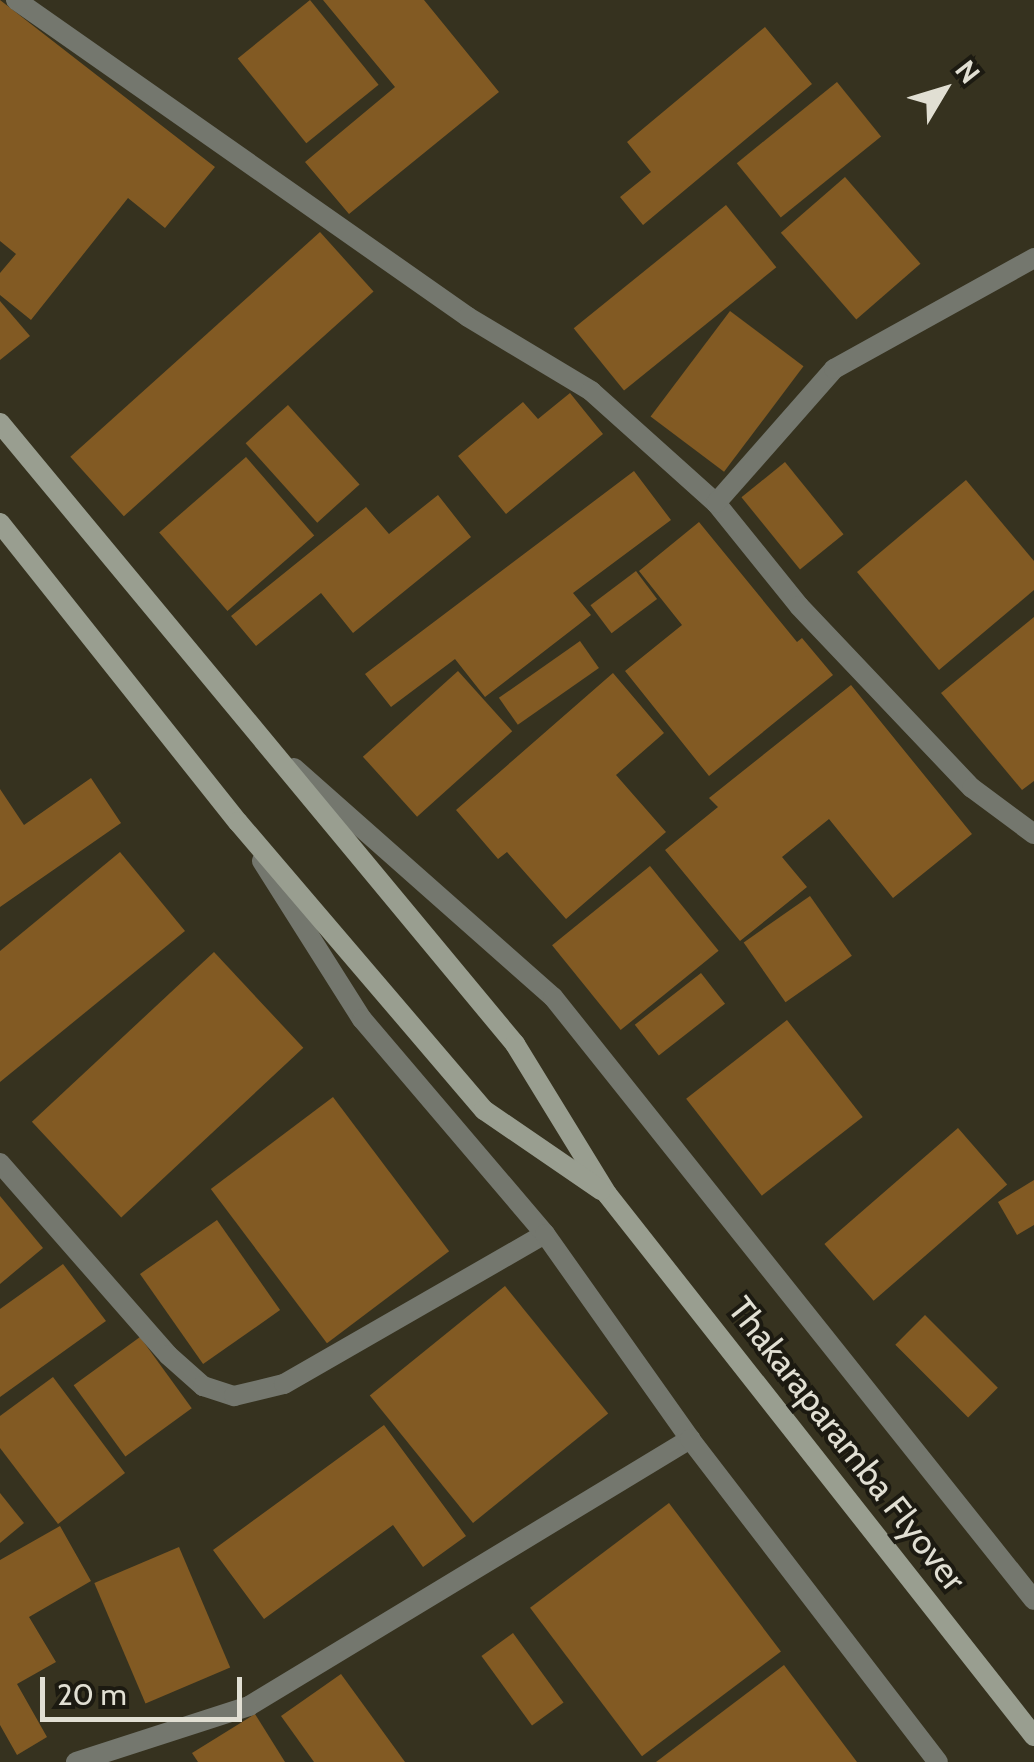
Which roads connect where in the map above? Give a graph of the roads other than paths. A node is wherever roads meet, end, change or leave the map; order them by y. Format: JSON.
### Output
{"nodes":[{"id":1,"x":16,"y":0,"type":"edge"},
{"id":2,"x":1034,"y":258,"type":"edge"},
{"id":3,"x":0,"y":423,"type":"edge"},
{"id":4,"x":716,"y":503,"type":"junction"},
{"id":5,"x":0,"y":523,"type":"edge"},
{"id":6,"x":248,"y":727,"type":"junction"},
{"id":7,"x":238,"y":822,"type":"junction"},
{"id":8,"x":1034,"y":834,"type":"edge"},
{"id":9,"x":0,"y":1164,"type":"edge"},
{"id":10,"x":607,"y":1194,"type":"junction"},
{"id":11,"x":544,"y":1234,"type":"junction"},
{"id":12,"x":690,"y":1439,"type":"junction"},
{"id":13,"x":1034,"y":1600,"type":"edge"},
{"id":14,"x":1034,"y":1736,"type":"edge"},
{"id":15,"x":76,"y":1762,"type":"edge"},
{"id":16,"x":938,"y":1762,"type":"edge"}],
"edges":[{"from":1,"to":4,"type":"street"},
{"from":2,"to":4,"type":"street"},
{"from":3,"to":6,"type":"main road"},
{"from":4,"to":8,"type":"street"},
{"from":5,"to":7,"type":"main road"},
{"from":6,"to":10,"type":"main road"},
{"from":6,"to":13,"type":"street"},
{"from":7,"to":10,"type":"main road"},
{"from":7,"to":11,"type":"street"},
{"from":9,"to":11,"type":"street"},
{"from":10,"to":14,"type":"main road","name":"Thakaraparamba Flyover"},
{"from":11,"to":12,"type":"street"},
{"from":12,"to":15,"type":"street"},
{"from":12,"to":16,"type":"street"}]}
